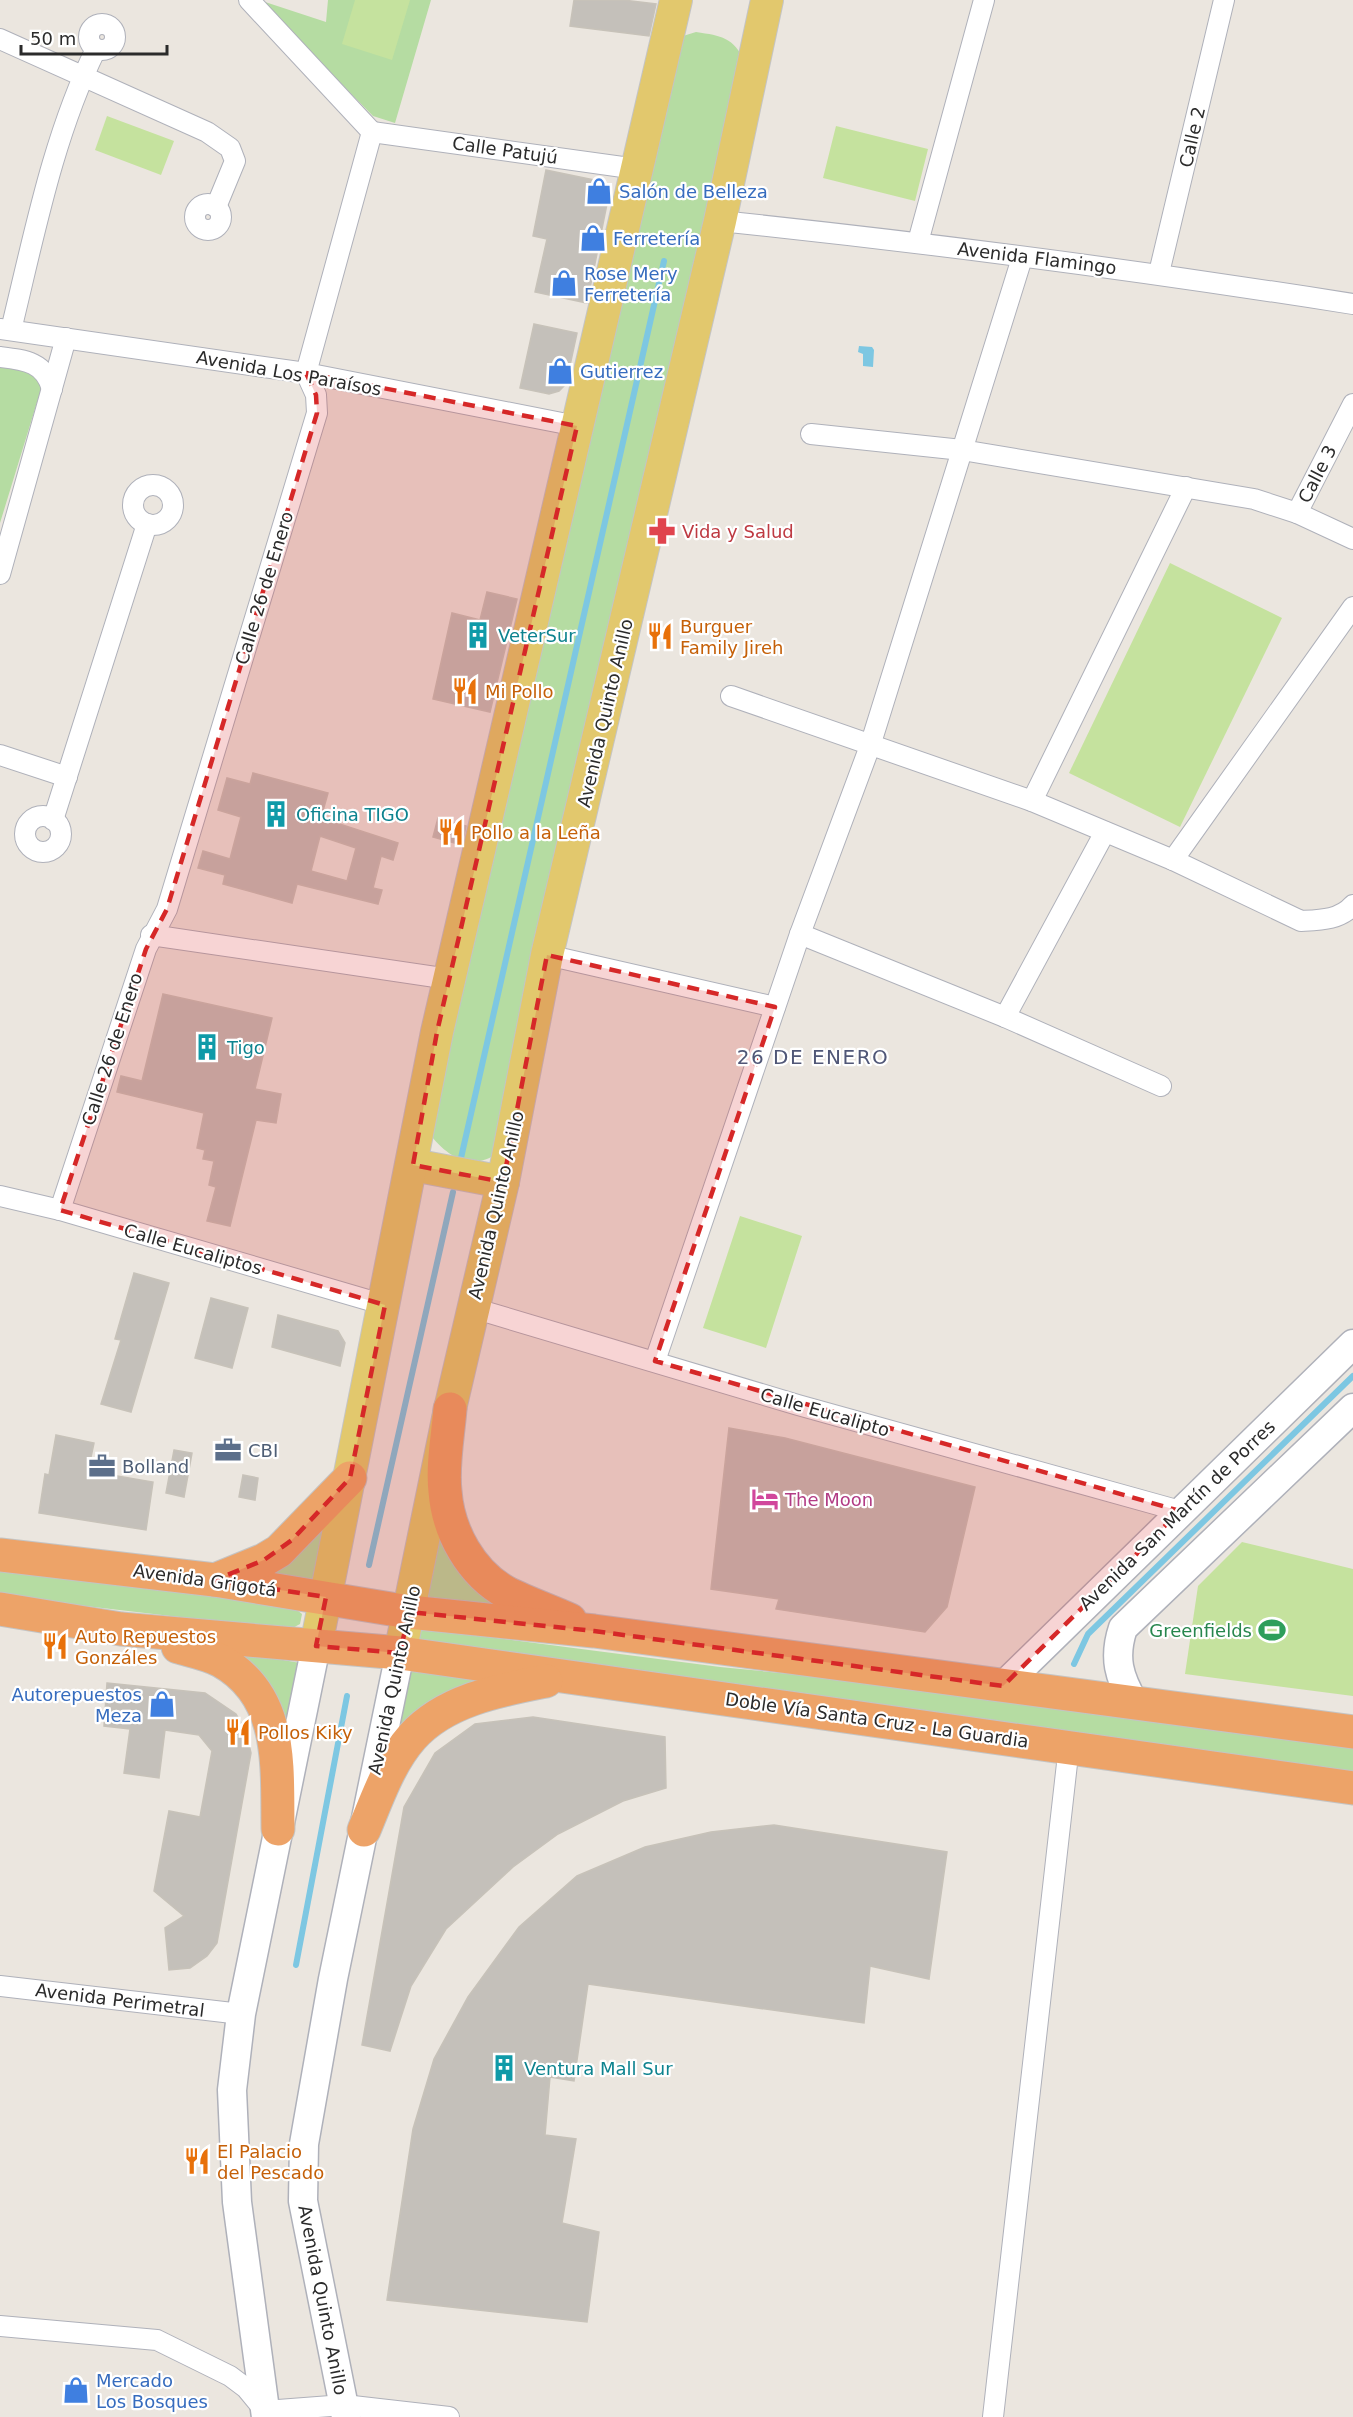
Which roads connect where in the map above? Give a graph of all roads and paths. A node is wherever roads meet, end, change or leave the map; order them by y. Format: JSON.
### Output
{"nodes":[{"id":1,"x":249,"y":0,"type":"edge"},
{"id":2,"x":676,"y":0,"type":"edge"},
{"id":3,"x":767,"y":0,"type":"edge"},
{"id":4,"x":984,"y":0,"type":"edge"},
{"id":5,"x":1224,"y":0,"type":"edge"},
{"id":6,"x":0,"y":39,"type":"edge"},
{"id":7,"x":96,"y":49,"type":"dead end"},
{"id":8,"x":83,"y":75,"type":"junction"},
{"id":9,"x":372,"y":132,"type":"junction"},
{"id":10,"x":637,"y":169,"type":"junction"},
{"id":11,"x":216,"y":207,"type":"dead end"},
{"id":12,"x":720,"y":221,"type":"junction"},
{"id":13,"x":918,"y":242,"type":"junction"},
{"id":14,"x":1022,"y":258,"type":"junction"},
{"id":15,"x":1159,"y":273,"type":"junction"},
{"id":16,"x":1353,"y":304,"type":"edge"},
{"id":17,"x":6,"y":329,"type":"edge"},
{"id":18,"x":66,"y":338,"type":"junction"},
{"id":19,"x":0,"y":357,"type":"edge"},
{"id":20,"x":306,"y":374,"type":"junction"},
{"id":21,"x":51,"y":389,"type":"junction"},
{"id":22,"x":1353,"y":404,"type":"edge"},
{"id":23,"x":578,"y":426,"type":"junction"},
{"id":24,"x":811,"y":434,"type":"dead end"},
{"id":25,"x":962,"y":450,"type":"junction"},
{"id":26,"x":1186,"y":486,"type":"junction"},
{"id":27,"x":1297,"y":513,"type":"junction"},
{"id":28,"x":147,"y":524,"type":"dead end"},
{"id":29,"x":1353,"y":539,"type":"edge"},
{"id":30,"x":0,"y":574,"type":"edge"},
{"id":31,"x":1353,"y":607,"type":"edge"},
{"id":32,"x":731,"y":696,"type":"dead end"},
{"id":33,"x":870,"y":746,"type":"junction"},
{"id":34,"x":0,"y":755,"type":"edge"},
{"id":35,"x":67,"y":777,"type":"junction"},
{"id":36,"x":1032,"y":801,"type":"junction"},
{"id":37,"x":53,"y":820,"type":"dead end"},
{"id":38,"x":1106,"y":832,"type":"junction"},
{"id":39,"x":1173,"y":860,"type":"junction"},
{"id":40,"x":1353,"y":905,"type":"edge"},
{"id":41,"x":800,"y":934,"type":"junction"},
{"id":42,"x":151,"y":935,"type":"junction"},
{"id":43,"x":548,"y":955,"type":"junction"},
{"id":44,"x":449,"y":979,"type":"junction"},
{"id":45,"x":776,"y":1007,"type":"junction"},
{"id":46,"x":1005,"y":1017,"type":"junction"},
{"id":47,"x":1161,"y":1086,"type":"dead end"},
{"id":48,"x":413,"y":1165,"type":"junction"},
{"id":49,"x":503,"y":1182,"type":"junction"},
{"id":50,"x":0,"y":1196,"type":"edge"},
{"id":51,"x":60,"y":1210,"type":"junction"},
{"id":52,"x":385,"y":1305,"type":"junction"},
{"id":53,"x":472,"y":1308,"type":"junction"},
{"id":54,"x":1353,"y":1344,"type":"edge"},
{"id":55,"x":655,"y":1361,"type":"junction"},
{"id":56,"x":1353,"y":1408,"type":"edge"},
{"id":57,"x":450,"y":1409,"type":"junction"},
{"id":58,"x":350,"y":1478,"type":"junction"},
{"id":59,"x":1180,"y":1511,"type":"junction"},
{"id":60,"x":0,"y":1555,"type":"edge"},
{"id":61,"x":215,"y":1580,"type":"junction"},
{"id":62,"x":326,"y":1598,"type":"junction"},
{"id":63,"x":0,"y":1609,"type":"edge"},
{"id":64,"x":409,"y":1612,"type":"junction"},
{"id":65,"x":121,"y":1629,"type":"junction"},
{"id":66,"x":594,"y":1631,"type":"junction"},
{"id":67,"x":316,"y":1646,"type":"junction"},
{"id":68,"x":400,"y":1653,"type":"junction"},
{"id":69,"x":569,"y":1677,"type":"junction"},
{"id":70,"x":1003,"y":1686,"type":"junction"},
{"id":71,"x":1134,"y":1703,"type":"junction"},
{"id":72,"x":1353,"y":1732,"type":"edge"},
{"id":73,"x":1069,"y":1746,"type":"junction"},
{"id":74,"x":1353,"y":1788,"type":"edge"},
{"id":75,"x":278,"y":1829,"type":"junction"},
{"id":76,"x":364,"y":1830,"type":"junction"},
{"id":77,"x":0,"y":1986,"type":"edge"},
{"id":78,"x":241,"y":2014,"type":"junction"},
{"id":79,"x":0,"y":2326,"type":"edge"},
{"id":80,"x":345,"y":2411,"type":"edge"},
{"id":81,"x":265,"y":2414,"type":"edge"},
{"id":82,"x":449,"y":2417,"type":"edge"},
{"id":83,"x":993,"y":2417,"type":"edge"}],
"edges":[{"from":1,"to":9,"type":"street"},
{"from":2,"to":10,"type":"main road"},
{"from":3,"to":12,"type":"main road","name":"Avenida Quinto Anillo"},
{"from":4,"to":13,"type":"street"},
{"from":5,"to":15,"type":"street","name":"Calle 2"},
{"from":6,"to":8,"type":"street"},
{"from":7,"to":8,"type":"street"},
{"from":8,"to":11,"type":"street"},
{"from":8,"to":17,"type":"street"},
{"from":9,"to":10,"type":"street","name":"Calle Patujú"},
{"from":9,"to":20,"type":"street"},
{"from":10,"to":23,"type":"main road"},
{"from":12,"to":13,"type":"street","name":"Avenida Flamingo"},
{"from":12,"to":43,"type":"main road","name":"Avenida Quinto Anillo"},
{"from":13,"to":14,"type":"street","name":"Avenida Flamingo"},
{"from":14,"to":15,"type":"street","name":"Avenida Flamingo"},
{"from":14,"to":25,"type":"street"},
{"from":15,"to":16,"type":"street","name":"Avenida Flamingo"},
{"from":17,"to":18,"type":"street","name":"Avenida Los Paraísos"},
{"from":18,"to":20,"type":"street","name":"Avenida Los Paraísos"},
{"from":18,"to":21,"type":"street"},
{"from":19,"to":21,"type":"street"},
{"from":20,"to":23,"type":"street","name":"Avenida Los Paraísos"},
{"from":20,"to":42,"type":"street","name":"Calle 26 de Enero"},
{"from":21,"to":30,"type":"street"},
{"from":22,"to":27,"type":"street","name":"Calle 3"},
{"from":23,"to":44,"type":"main road"},
{"from":24,"to":25,"type":"street"},
{"from":25,"to":26,"type":"street"},
{"from":25,"to":33,"type":"street"},
{"from":26,"to":27,"type":"street"},
{"from":26,"to":36,"type":"street"},
{"from":27,"to":29,"type":"street"},
{"from":28,"to":35,"type":"street"},
{"from":31,"to":39,"type":"street"},
{"from":32,"to":33,"type":"street"},
{"from":33,"to":36,"type":"street"},
{"from":33,"to":41,"type":"street"},
{"from":34,"to":35,"type":"street"},
{"from":35,"to":37,"type":"street"},
{"from":36,"to":38,"type":"street"},
{"from":38,"to":39,"type":"street"},
{"from":38,"to":46,"type":"street"},
{"from":39,"to":40,"type":"street"},
{"from":41,"to":45,"type":"street"},
{"from":41,"to":46,"type":"street"},
{"from":42,"to":44,"type":"street"},
{"from":42,"to":51,"type":"street","name":"Calle 26 de Enero"},
{"from":43,"to":45,"type":"street"},
{"from":43,"to":49,"type":"main road","name":"Avenida Quinto Anillo"},
{"from":44,"to":48,"type":"main road"},
{"from":45,"to":55,"type":"street"},
{"from":46,"to":47,"type":"street"},
{"from":48,"to":49,"type":"main road"},
{"from":48,"to":52,"type":"main road"},
{"from":49,"to":53,"type":"main road","name":"Avenida Quinto Anillo"},
{"from":50,"to":51,"type":"street","name":"Calle Eucaliptos"},
{"from":51,"to":52,"type":"street","name":"Calle Eucaliptos"},
{"from":52,"to":58,"type":"main road"},
{"from":53,"to":55,"type":"street","name":"Calle Eucalipto"},
{"from":53,"to":57,"type":"main road","name":"Avenida Quinto Anillo"},
{"from":54,"to":59,"type":"main road","name":"Avenida San Martín de Porres"},
{"from":55,"to":59,"type":"street","name":"Calle Eucalipto"},
{"from":56,"to":71,"type":"main road"},
{"from":57,"to":64,"type":"main road","name":"Avenida Quinto Anillo"},
{"from":57,"to":66,"type":"highway"},
{"from":58,"to":61,"type":"highway"},
{"from":58,"to":62,"type":"main road"},
{"from":59,"to":70,"type":"main road","name":"Avenida San Martín de Porres"},
{"from":60,"to":61,"type":"highway","name":"Avenida Grigotá"},
{"from":61,"to":62,"type":"highway","name":"Avenida Grigotá"},
{"from":62,"to":64,"type":"highway","name":"Avenida Grigotá"},
{"from":62,"to":67,"type":"main road"},
{"from":63,"to":65,"type":"highway"},
{"from":64,"to":66,"type":"highway"},
{"from":64,"to":68,"type":"main road","name":"Avenida Quinto Anillo"},
{"from":65,"to":67,"type":"highway"},
{"from":65,"to":75,"type":"highway"},
{"from":66,"to":70,"type":"highway"},
{"from":67,"to":68,"type":"highway"},
{"from":67,"to":75,"type":"main road"},
{"from":68,"to":69,"type":"highway","name":"Doble Vía Santa Cruz - La Guardia"},
{"from":68,"to":76,"type":"main road","name":"Avenida Quinto Anillo"},
{"from":69,"to":73,"type":"highway","name":"Doble Vía Santa Cruz - La Guardia"},
{"from":69,"to":76,"type":"highway"},
{"from":70,"to":71,"type":"highway"},
{"from":71,"to":72,"type":"highway"},
{"from":73,"to":74,"type":"highway","name":"Doble Vía Santa Cruz - La Guardia"},
{"from":73,"to":83,"type":"street"},
{"from":75,"to":78,"type":"main road"},
{"from":76,"to":80,"type":"main road","name":"Avenida Quinto Anillo"},
{"from":77,"to":78,"type":"street","name":"Avenida Perimetral"},
{"from":78,"to":81,"type":"main road"},
{"from":79,"to":81,"type":"street"},
{"from":80,"to":81,"type":"street"},
{"from":80,"to":82,"type":"street"}]}
